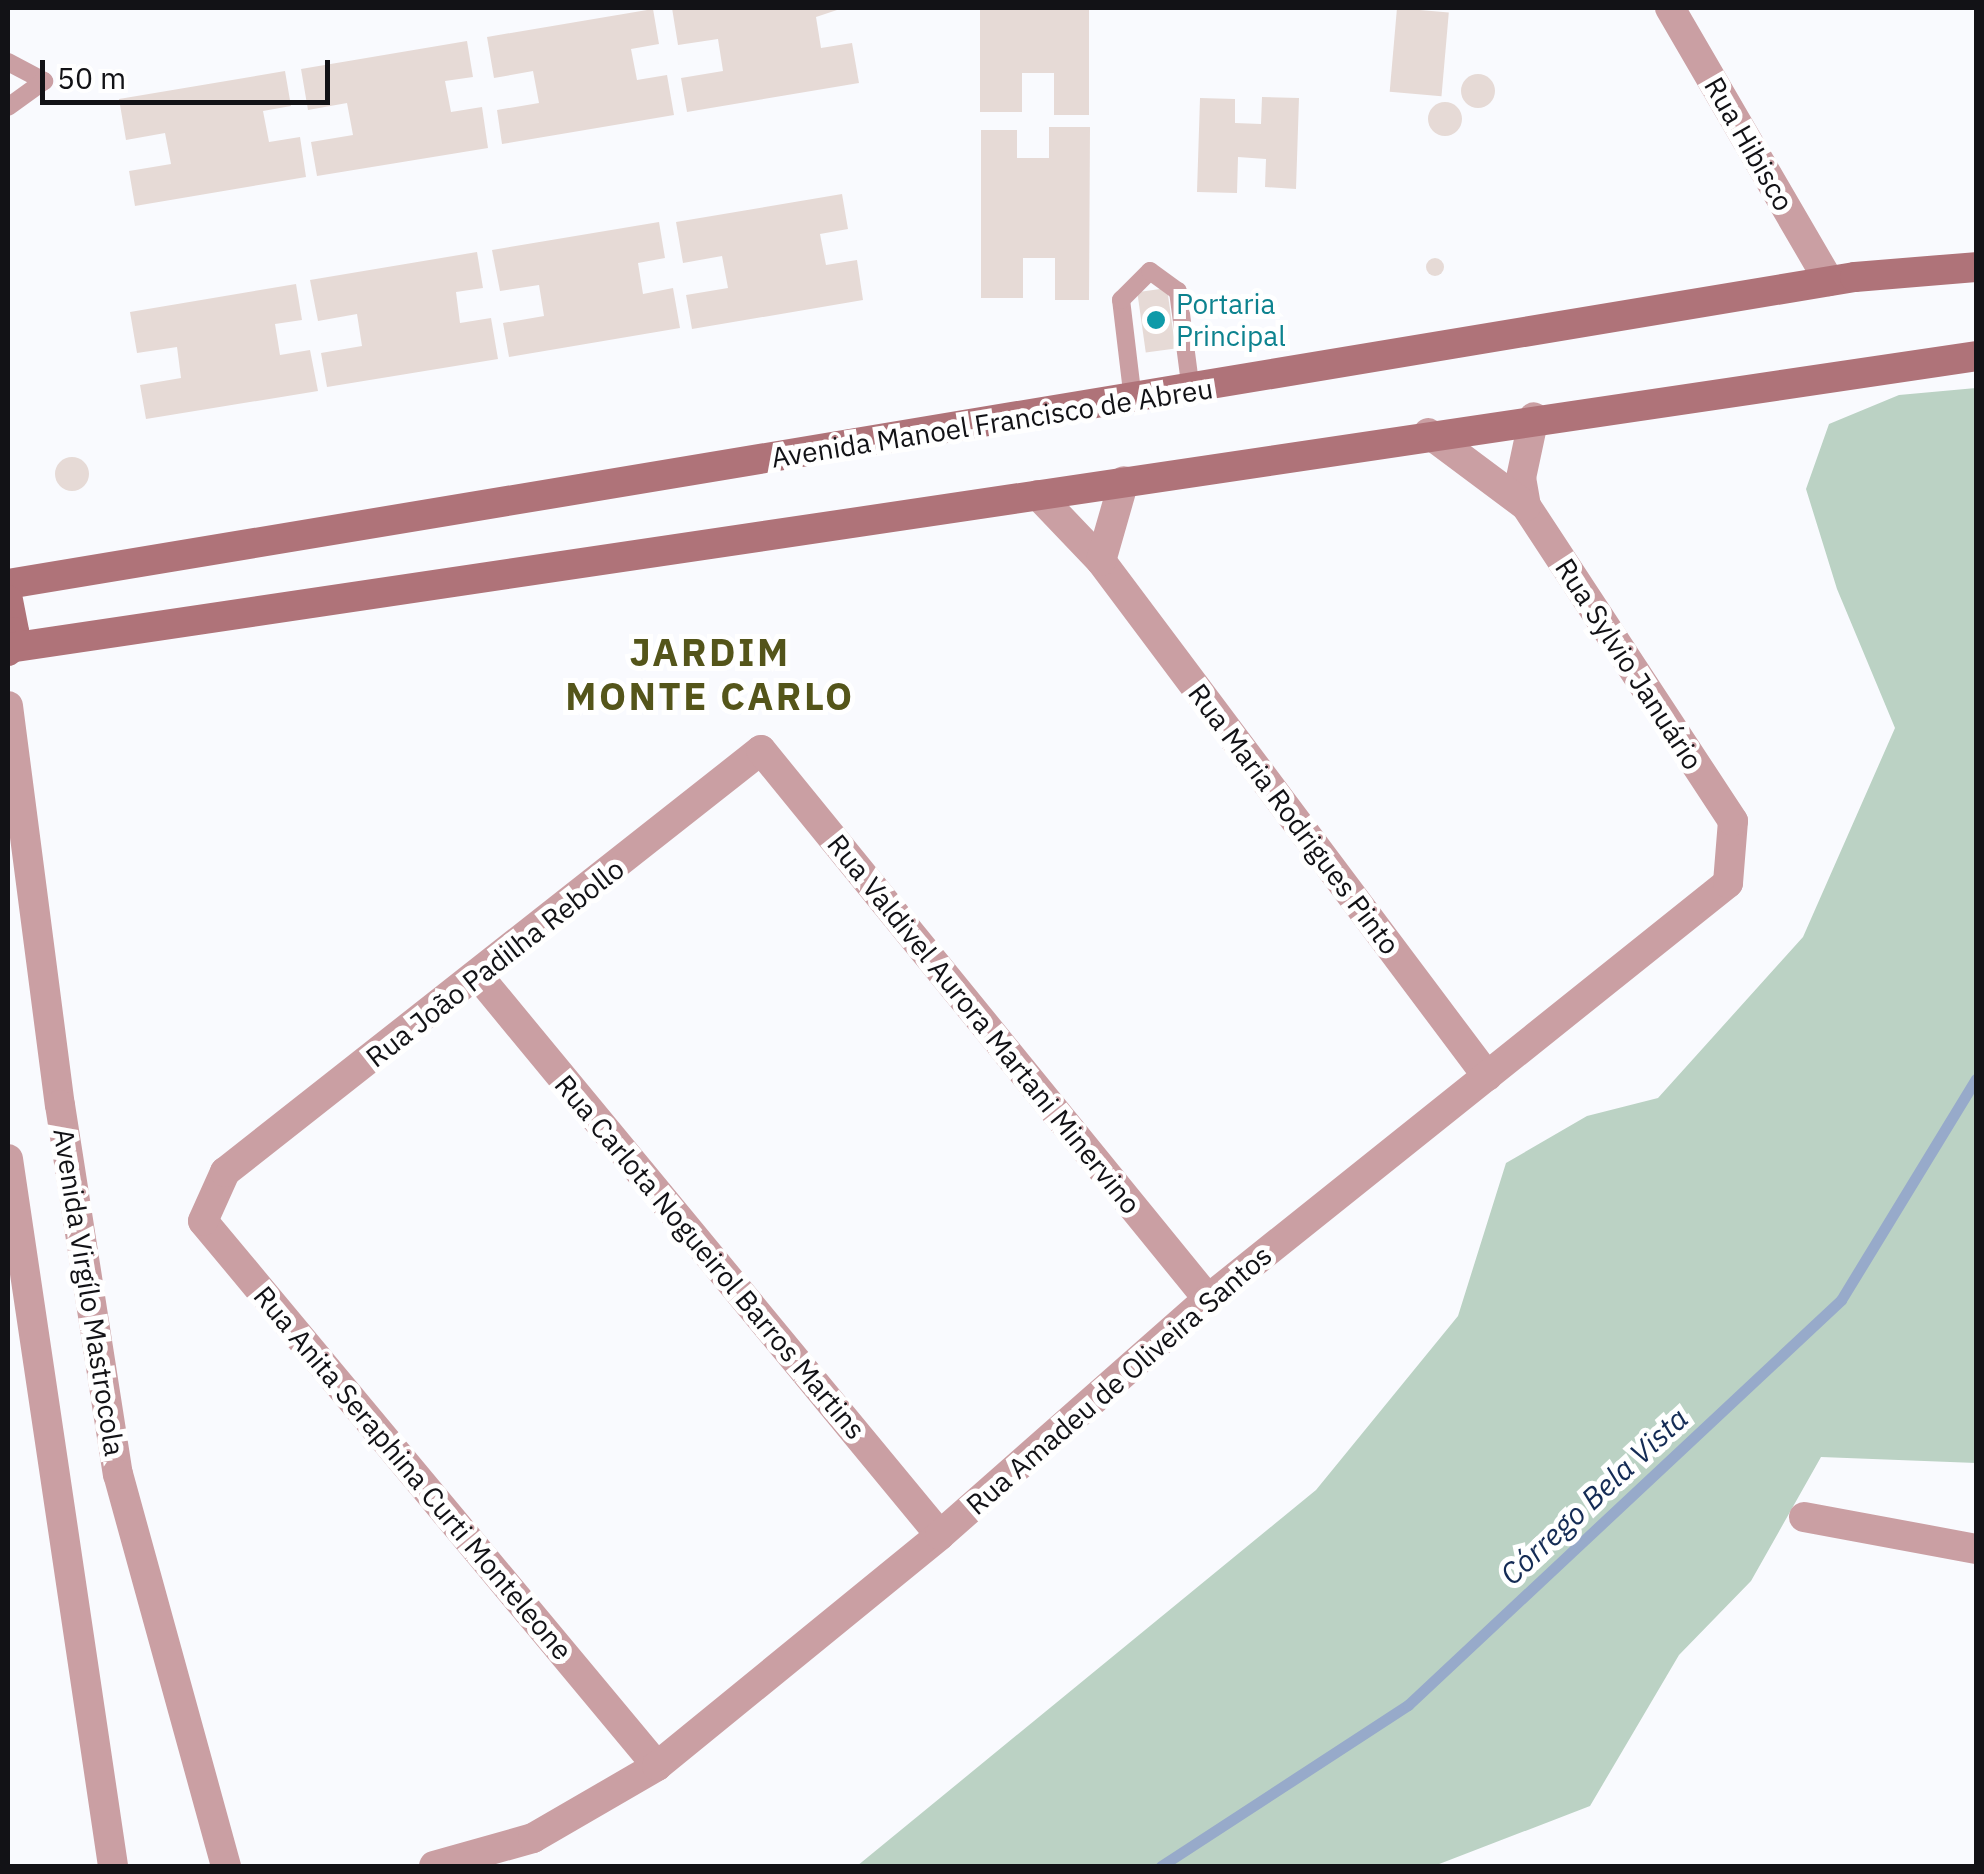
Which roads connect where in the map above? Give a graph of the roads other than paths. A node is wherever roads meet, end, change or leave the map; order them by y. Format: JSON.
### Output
{"nodes":[{"id":1,"x":1670,"y":8,"type":"edge"},
{"id":2,"x":8,"y":62,"type":"edge"},
{"id":3,"x":8,"y":108,"type":"edge"},
{"id":4,"x":1976,"y":268,"type":"edge"},
{"id":5,"x":1829,"y":282,"type":"junction"},
{"id":6,"x":1976,"y":356,"type":"edge"},
{"id":7,"x":1191,"y":390,"type":"junction"},
{"id":8,"x":1133,"y":400,"type":"junction"},
{"id":9,"x":1534,"y":416,"type":"junction"},
{"id":10,"x":1428,"y":433,"type":"junction"},
{"id":11,"x":1124,"y":481,"type":"junction"},
{"id":12,"x":1038,"y":495,"type":"junction"},
{"id":13,"x":1526,"y":506,"type":"junction"},
{"id":14,"x":1101,"y":561,"type":"junction"},
{"id":15,"x":8,"y":584,"type":"edge"},
{"id":16,"x":8,"y":600,"type":"edge"},
{"id":17,"x":8,"y":649,"type":"edge"},
{"id":18,"x":8,"y":706,"type":"edge"},
{"id":19,"x":761,"y":750,"type":"joint"},
{"id":20,"x":1733,"y":821,"type":"joint"},
{"id":21,"x":480,"y":978,"type":"junction"},
{"id":22,"x":1487,"y":1076,"type":"junction"},
{"id":23,"x":8,"y":1159,"type":"edge"},
{"id":24,"x":226,"y":1172,"type":"joint"},
{"id":25,"x":1208,"y":1299,"type":"junction"},
{"id":26,"x":1804,"y":1517,"type":"dead end"},
{"id":27,"x":940,"y":1535,"type":"junction"},
{"id":28,"x":1976,"y":1549,"type":"edge"},
{"id":29,"x":657,"y":1766,"type":"junction"},
{"id":30,"x":113,"y":1866,"type":"edge"},
{"id":31,"x":226,"y":1866,"type":"edge"},
{"id":32,"x":434,"y":1866,"type":"edge"}],
"edges":[{"from":1,"to":5,"type":"street","name":"Rua Hibisco"},
{"from":2,"to":3,"type":"lane"},
{"from":4,"to":5,"type":"main road","name":"Avenida Manoel Francisco de Abreu"},
{"from":5,"to":7,"type":"main road","name":"Avenida Manoel Francisco de Abreu"},
{"from":6,"to":9,"type":"main road"},
{"from":7,"to":8,"type":"main road","name":"Avenida Manoel Francisco de Abreu"},
{"from":7,"to":8,"type":"lane"},
{"from":8,"to":15,"type":"main road","name":"Avenida Manoel Francisco de Abreu"},
{"from":9,"to":10,"type":"main road"},
{"from":9,"to":13,"type":"street"},
{"from":10,"to":11,"type":"main road"},
{"from":10,"to":13,"type":"street","name":"Rua Sylvio Januário"},
{"from":11,"to":12,"type":"main road"},
{"from":11,"to":14,"type":"street"},
{"from":12,"to":14,"type":"street","name":"Rua Maria Rodrigues Pinto"},
{"from":12,"to":17,"type":"main road"},
{"from":13,"to":20,"type":"street","name":"Rua Sylvio Januário"},
{"from":14,"to":22,"type":"street","name":"Rua Maria Rodrigues Pinto"},
{"from":16,"to":17,"type":"main road"},
{"from":18,"to":31,"type":"street","name":"Avenida Virgílo Mastrocola"},
{"from":19,"to":21,"type":"street","name":"Rua João Padilha Rebollo"},
{"from":19,"to":25,"type":"street","name":"Rua Valdivel Aurora Martani Minervino"},
{"from":20,"to":22,"type":"street","name":"Rua Amadeu de Oliveira Santos"},
{"from":21,"to":24,"type":"street","name":"Rua João Padilha Rebollo"},
{"from":21,"to":27,"type":"street","name":"Rua Carlota Nogueirol Barros Martins"},
{"from":22,"to":25,"type":"street","name":"Rua Amadeu de Oliveira Santos"},
{"from":23,"to":30,"type":"street"},
{"from":24,"to":29,"type":"street","name":"Rua Anita Seraphina Curti Monteleone"},
{"from":25,"to":27,"type":"street","name":"Rua Amadeu de Oliveira Santos"},
{"from":26,"to":28,"type":"street"},
{"from":27,"to":29,"type":"street","name":"Rua Amadeu de Oliveira Santos"},
{"from":29,"to":32,"type":"street","name":"Rua Amadeu de Oliveira Santos"}]}
